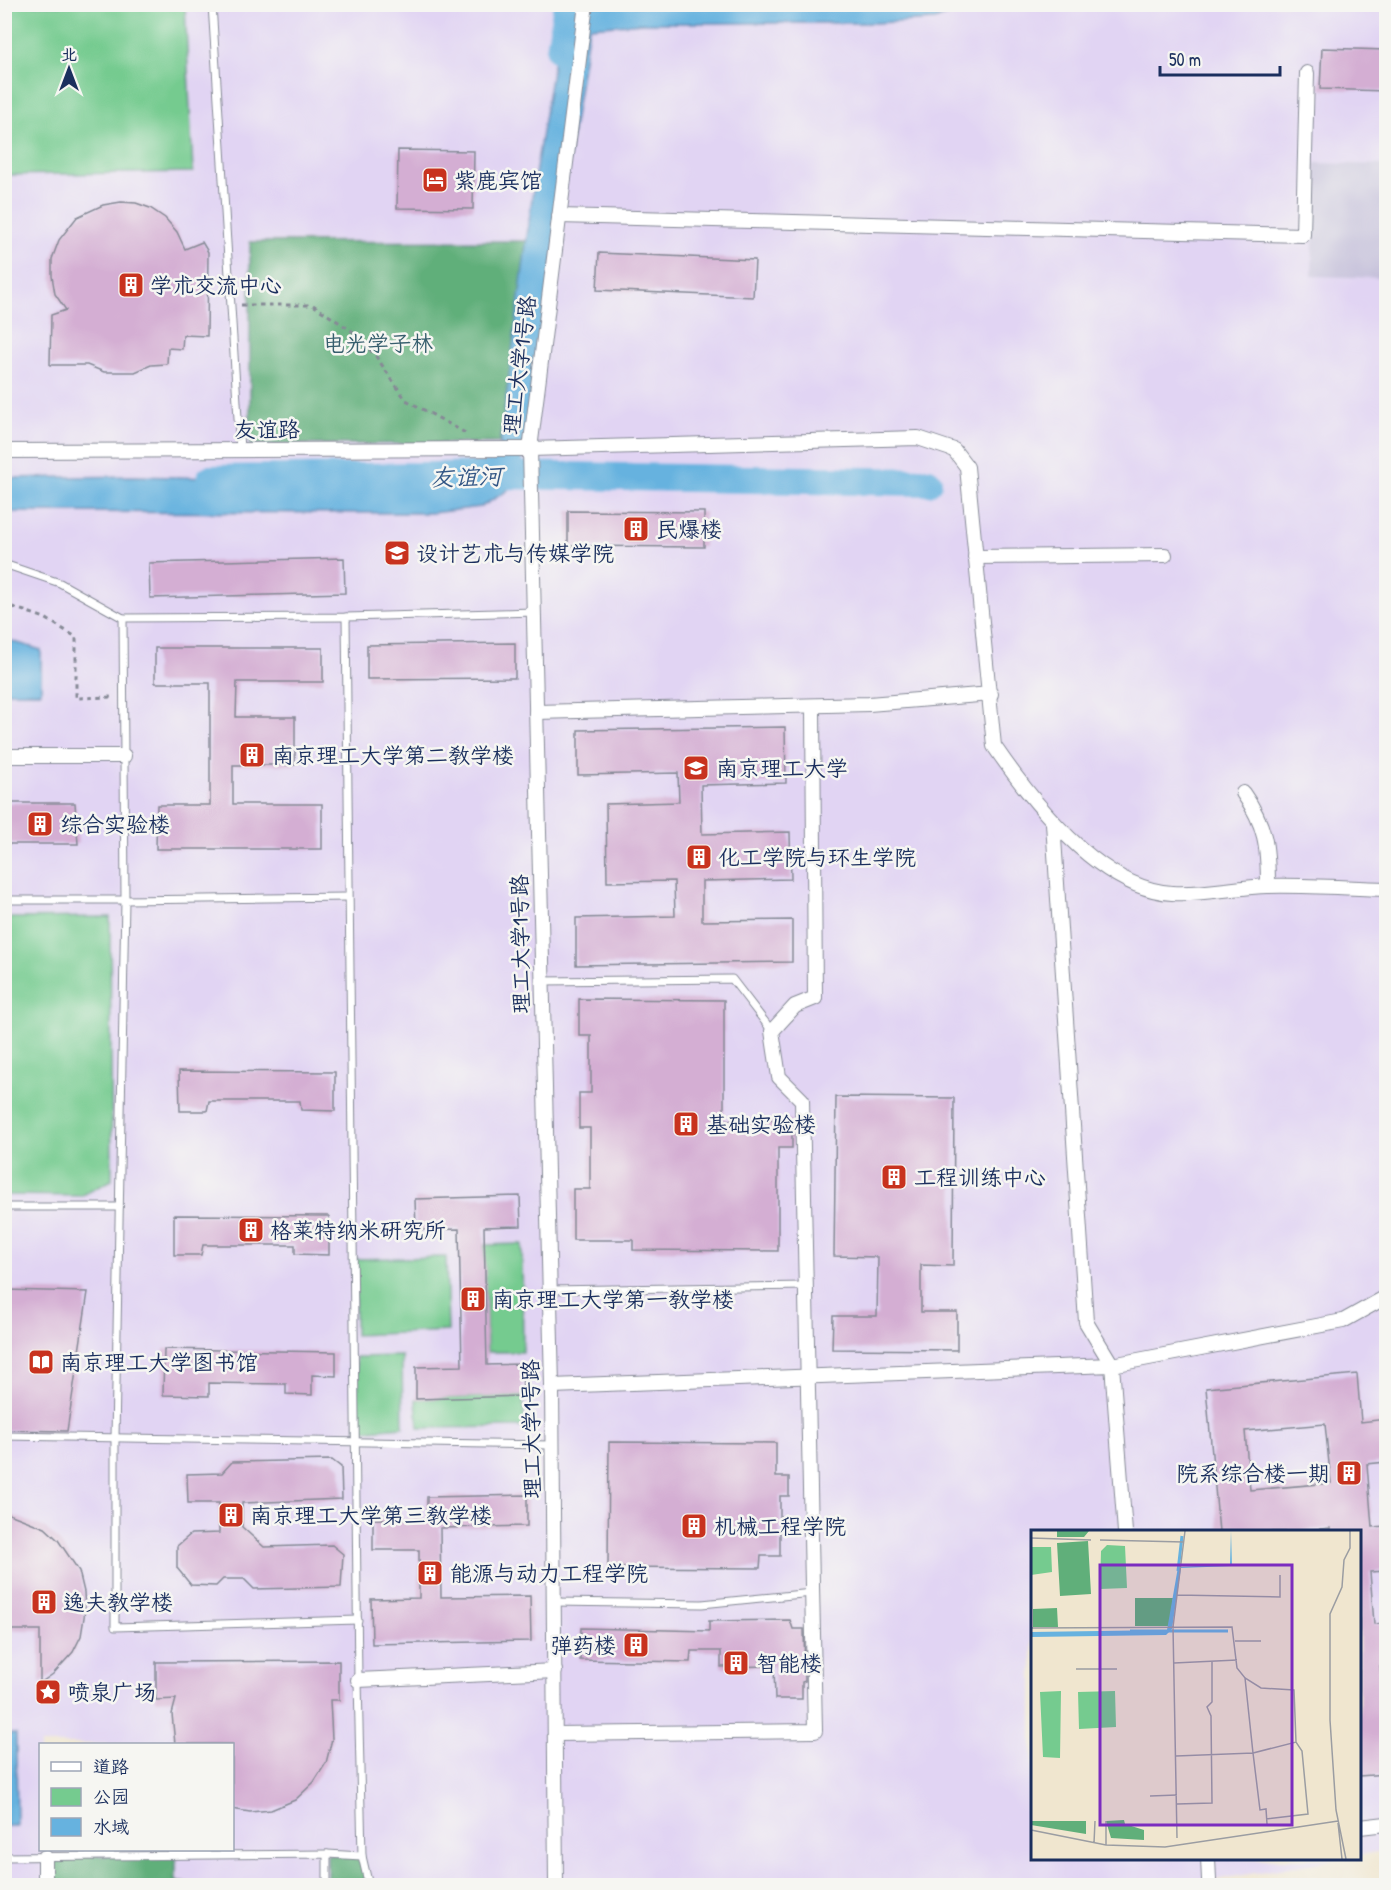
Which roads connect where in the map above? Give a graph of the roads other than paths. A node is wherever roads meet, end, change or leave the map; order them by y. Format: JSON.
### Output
{"nodes":[{"id":1,"x":212,"y":4,"type":"edge"},
{"id":2,"x":586,"y":4,"type":"edge"},
{"id":3,"x":1307,"y":73,"type":"dead end"},
{"id":4,"x":559,"y":216,"type":"junction"},
{"id":5,"x":530,"y":449,"type":"junction"},
{"id":6,"x":240,"y":450,"type":"junction"},
{"id":7,"x":4,"y":451,"type":"edge"},
{"id":8,"x":1165,"y":555,"type":"dead end"},
{"id":9,"x":975,"y":557,"type":"junction"},
{"id":10,"x":4,"y":564,"type":"edge"},
{"id":11,"x":534,"y":612,"type":"junction"},
{"id":12,"x":346,"y":617,"type":"junction"},
{"id":13,"x":123,"y":618,"type":"junction"},
{"id":14,"x":991,"y":694,"type":"junction"},
{"id":15,"x":813,"y":706,"type":"junction"},
{"id":16,"x":536,"y":712,"type":"junction"},
{"id":17,"x":4,"y":756,"type":"edge"},
{"id":18,"x":124,"y":756,"type":"junction"},
{"id":19,"x":1243,"y":793,"type":"dead end"},
{"id":20,"x":1053,"y":823,"type":"junction"},
{"id":21,"x":1268,"y":886,"type":"junction"},
{"id":22,"x":1386,"y":889,"type":"edge"},
{"id":23,"x":348,"y":897,"type":"junction"},
{"id":24,"x":4,"y":900,"type":"edge"},
{"id":25,"x":125,"y":900,"type":"junction"},
{"id":26,"x":542,"y":981,"type":"junction"},
{"id":27,"x":772,"y":1031,"type":"junction"},
{"id":28,"x":4,"y":1207,"type":"edge"},
{"id":29,"x":120,"y":1207,"type":"junction"},
{"id":30,"x":806,"y":1286,"type":"junction"},
{"id":31,"x":549,"y":1290,"type":"junction"},
{"id":32,"x":1386,"y":1297,"type":"edge"},
{"id":33,"x":1112,"y":1365,"type":"junction"},
{"id":34,"x":808,"y":1376,"type":"junction"},
{"id":35,"x":552,"y":1386,"type":"junction"},
{"id":36,"x":4,"y":1436,"type":"edge"},
{"id":37,"x":115,"y":1438,"type":"junction"},
{"id":38,"x":357,"y":1443,"type":"junction"},
{"id":39,"x":552,"y":1445,"type":"junction"},
{"id":40,"x":1125,"y":1530,"type":"edge"},
{"id":41,"x":812,"y":1593,"type":"junction"},
{"id":42,"x":554,"y":1602,"type":"junction"},
{"id":43,"x":358,"y":1620,"type":"junction"},
{"id":44,"x":555,"y":1671,"type":"junction"},
{"id":45,"x":358,"y":1680,"type":"junction"},
{"id":46,"x":555,"y":1734,"type":"junction"},
{"id":47,"x":1386,"y":1824,"type":"edge"},
{"id":48,"x":1361,"y":1827,"type":"edge"},
{"id":49,"x":327,"y":1854,"type":"junction"},
{"id":50,"x":362,"y":1856,"type":"junction"},
{"id":51,"x":4,"y":1857,"type":"edge"},
{"id":52,"x":45,"y":1857,"type":"junction"},
{"id":53,"x":1208,"y":1860,"type":"edge"},
{"id":54,"x":1209,"y":1880,"type":"dead end"},
{"id":55,"x":45,"y":1886,"type":"edge"},
{"id":56,"x":327,"y":1886,"type":"edge"},
{"id":57,"x":369,"y":1886,"type":"edge"},
{"id":58,"x":556,"y":1886,"type":"edge"}],
"edges":[{"from":1,"to":6,"type":"lane"},
{"from":2,"to":4,"type":"street","name":"理工大学1号路"},
{"from":3,"to":4,"type":"street"},
{"from":4,"to":5,"type":"street","name":"理工大学1号路"},
{"from":5,"to":6,"type":"street","name":"友谊路"},
{"from":5,"to":9,"type":"street","name":"友谊路"},
{"from":5,"to":11,"type":"street","name":"理工大学1号路"},
{"from":6,"to":7,"type":"street","name":"友谊路"},
{"from":8,"to":9,"type":"street"},
{"from":9,"to":14,"type":"street","name":"友谊路"},
{"from":10,"to":13,"type":"lane"},
{"from":11,"to":12,"type":"lane"},
{"from":11,"to":16,"type":"street","name":"理工大学1号路"},
{"from":12,"to":13,"type":"lane"},
{"from":12,"to":23,"type":"lane"},
{"from":13,"to":18,"type":"lane"},
{"from":14,"to":15,"type":"street"},
{"from":14,"to":20,"type":"street","name":"友谊路"},
{"from":15,"to":16,"type":"street"},
{"from":15,"to":27,"type":"street"},
{"from":16,"to":26,"type":"street","name":"理工大学1号路"},
{"from":17,"to":18,"type":"street"},
{"from":18,"to":25,"type":"lane"},
{"from":19,"to":21,"type":"street"},
{"from":20,"to":21,"type":"street","name":"友谊路"},
{"from":20,"to":33,"type":"street"},
{"from":21,"to":22,"type":"street","name":"友谊路"},
{"from":23,"to":25,"type":"lane"},
{"from":23,"to":38,"type":"lane"},
{"from":24,"to":25,"type":"lane"},
{"from":25,"to":29,"type":"lane"},
{"from":26,"to":27,"type":"lane"},
{"from":26,"to":31,"type":"street","name":"理工大学1号路"},
{"from":27,"to":30,"type":"street"},
{"from":28,"to":29,"type":"lane"},
{"from":29,"to":37,"type":"lane"},
{"from":30,"to":31,"type":"lane"},
{"from":30,"to":34,"type":"street"},
{"from":31,"to":35,"type":"street","name":"理工大学1号路"},
{"from":32,"to":33,"type":"street"},
{"from":33,"to":34,"type":"street"},
{"from":33,"to":40,"type":"street"},
{"from":34,"to":35,"type":"street"},
{"from":34,"to":41,"type":"street"},
{"from":35,"to":39,"type":"street","name":"理工大学1号路"},
{"from":36,"to":37,"type":"lane"},
{"from":37,"to":38,"type":"lane"},
{"from":37,"to":43,"type":"lane"},
{"from":38,"to":39,"type":"lane"},
{"from":38,"to":43,"type":"lane"},
{"from":39,"to":42,"type":"street","name":"理工大学1号路"},
{"from":41,"to":42,"type":"lane"},
{"from":41,"to":46,"type":"street"},
{"from":42,"to":44,"type":"street","name":"理工大学1号路"},
{"from":43,"to":45,"type":"lane"},
{"from":44,"to":45,"type":"street"},
{"from":44,"to":46,"type":"street","name":"理工大学1号路"},
{"from":45,"to":50,"type":"lane"},
{"from":46,"to":58,"type":"street","name":"理工大学1号路"},
{"from":47,"to":48,"type":"street"},
{"from":49,"to":50,"type":"lane"},
{"from":49,"to":52,"type":"lane"},
{"from":49,"to":56,"type":"lane"},
{"from":50,"to":57,"type":"lane"},
{"from":51,"to":52,"type":"lane"},
{"from":52,"to":55,"type":"street"},
{"from":53,"to":54,"type":"street"}]}
